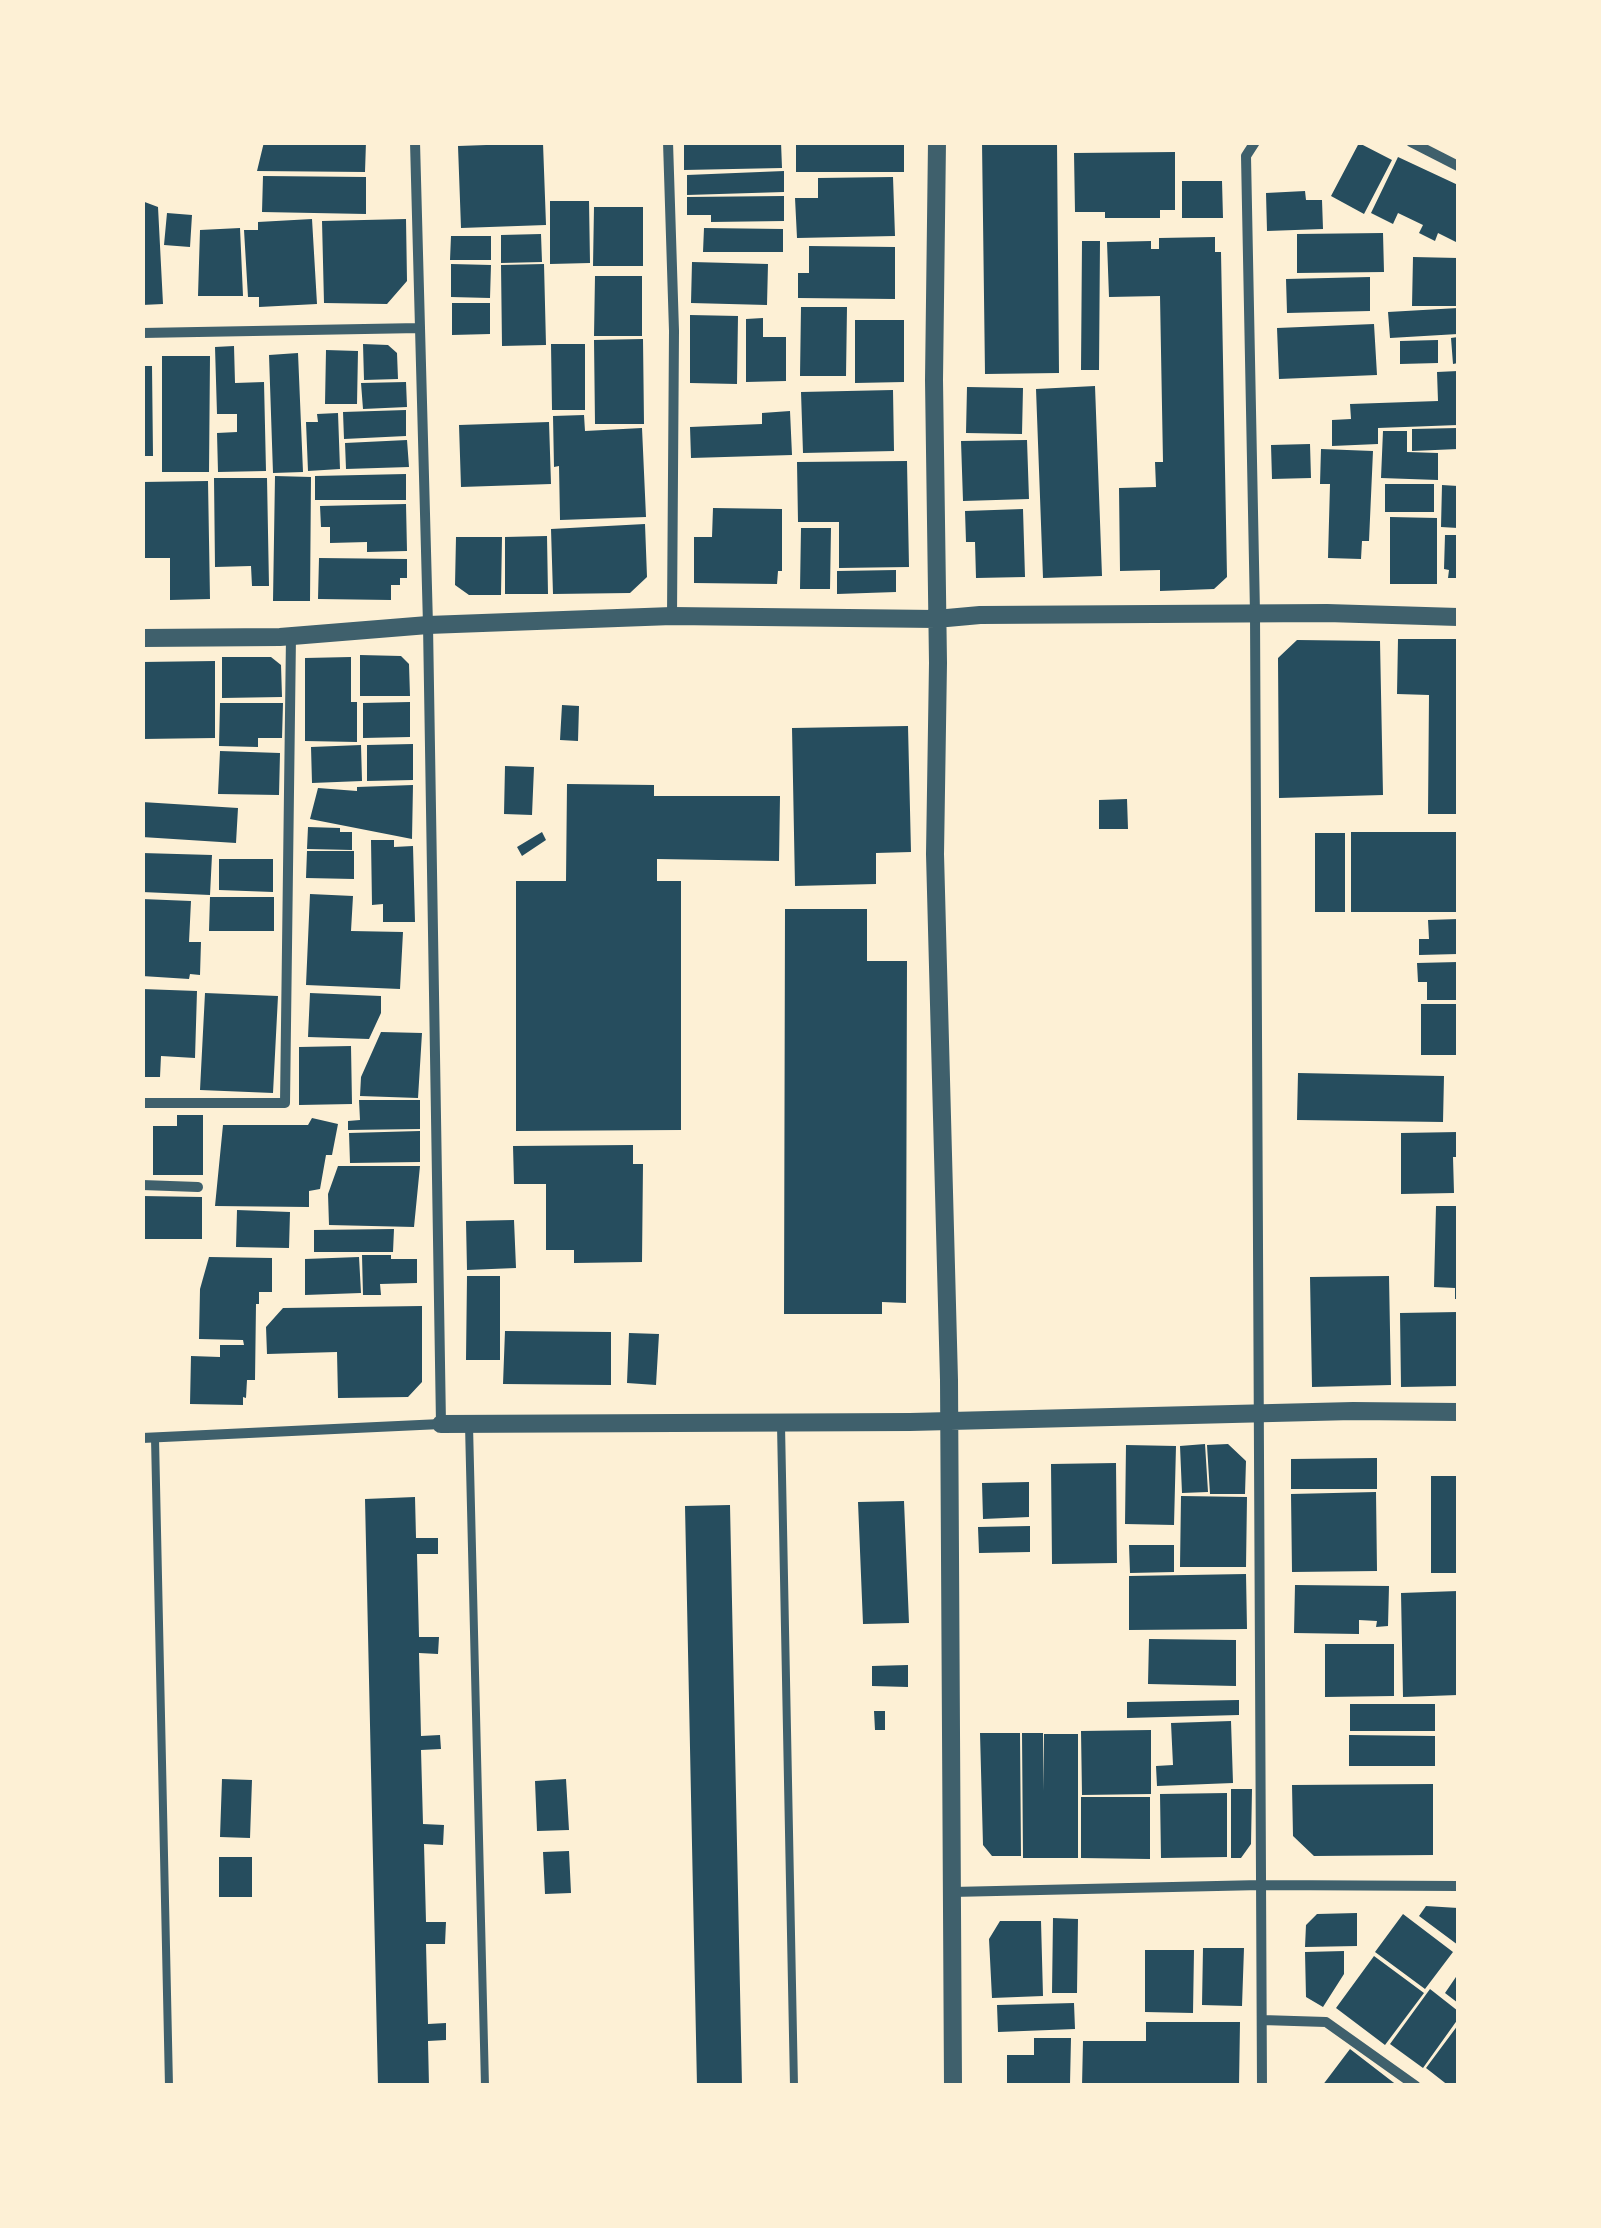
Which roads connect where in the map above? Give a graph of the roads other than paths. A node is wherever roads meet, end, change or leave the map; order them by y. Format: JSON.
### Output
{"nodes":[{"id":1,"x":415,"y":142,"type":"edge"},
{"id":2,"x":668,"y":142,"type":"edge"},
{"id":3,"x":936,"y":142,"type":"edge"},
{"id":4,"x":1255,"y":142,"type":"edge"},
{"id":5,"x":1411,"y":142,"type":"edge"},
{"id":6,"x":1458,"y":166,"type":"edge"},
{"id":7,"x":420,"y":328,"type":"junction"},
{"id":8,"x":142,"y":332,"type":"edge"},
{"id":9,"x":1254,"y":613,"type":"junction"},
{"id":10,"x":672,"y":616,"type":"junction"},
{"id":11,"x":1458,"y":617,"type":"edge"},
{"id":12,"x":936,"y":618,"type":"junction"},
{"id":13,"x":428,"y":626,"type":"junction"},
{"id":14,"x":291,"y":636,"type":"junction"},
{"id":15,"x":142,"y":638,"type":"edge"},
{"id":16,"x":142,"y":1103,"type":"edge"},
{"id":17,"x":142,"y":1185,"type":"edge"},
{"id":18,"x":198,"y":1187,"type":"dead end"},
{"id":19,"x":1458,"y":1412,"type":"edge"},
{"id":20,"x":1258,"y":1414,"type":"junction"},
{"id":21,"x":948,"y":1422,"type":"junction"},
{"id":22,"x":469,"y":1423,"type":"junction"},
{"id":23,"x":781,"y":1423,"type":"junction"},
{"id":24,"x":440,"y":1424,"type":"junction"},
{"id":25,"x":142,"y":1438,"type":"edge"},
{"id":26,"x":155,"y":1438,"type":"junction"},
{"id":27,"x":1261,"y":1885,"type":"junction"},
{"id":28,"x":1458,"y":1886,"type":"edge"},
{"id":29,"x":952,"y":1892,"type":"junction"},
{"id":30,"x":1262,"y":2020,"type":"junction"},
{"id":31,"x":169,"y":2086,"type":"edge"},
{"id":32,"x":484,"y":2086,"type":"edge"},
{"id":33,"x":794,"y":2086,"type":"edge"},
{"id":34,"x":953,"y":2086,"type":"edge"},
{"id":35,"x":1262,"y":2086,"type":"edge"},
{"id":36,"x":1416,"y":2086,"type":"edge"}],
"edges":[{"from":1,"to":7,"type":"street"},
{"from":2,"to":10,"type":"street"},
{"from":3,"to":12,"type":"street"},
{"from":4,"to":9,"type":"street"},
{"from":5,"to":6,"type":"street"},
{"from":7,"to":8,"type":"street"},
{"from":7,"to":13,"type":"street"},
{"from":9,"to":11,"type":"street"},
{"from":9,"to":12,"type":"street"},
{"from":9,"to":20,"type":"street"},
{"from":10,"to":12,"type":"street"},
{"from":10,"to":13,"type":"street"},
{"from":12,"to":21,"type":"street"},
{"from":13,"to":14,"type":"street"},
{"from":13,"to":24,"type":"street"},
{"from":14,"to":15,"type":"street"},
{"from":14,"to":16,"type":"street"},
{"from":17,"to":18,"type":"street"},
{"from":19,"to":20,"type":"street"},
{"from":20,"to":21,"type":"street"},
{"from":20,"to":27,"type":"street"},
{"from":21,"to":23,"type":"street"},
{"from":21,"to":29,"type":"street"},
{"from":22,"to":23,"type":"street"},
{"from":22,"to":24,"type":"street"},
{"from":22,"to":32,"type":"lane"},
{"from":23,"to":33,"type":"lane"},
{"from":24,"to":26,"type":"street"},
{"from":25,"to":26,"type":"street"},
{"from":26,"to":31,"type":"lane"},
{"from":27,"to":28,"type":"street"},
{"from":27,"to":29,"type":"street"},
{"from":27,"to":30,"type":"street"},
{"from":29,"to":34,"type":"street"},
{"from":30,"to":35,"type":"street"},
{"from":30,"to":36,"type":"street"}]}
